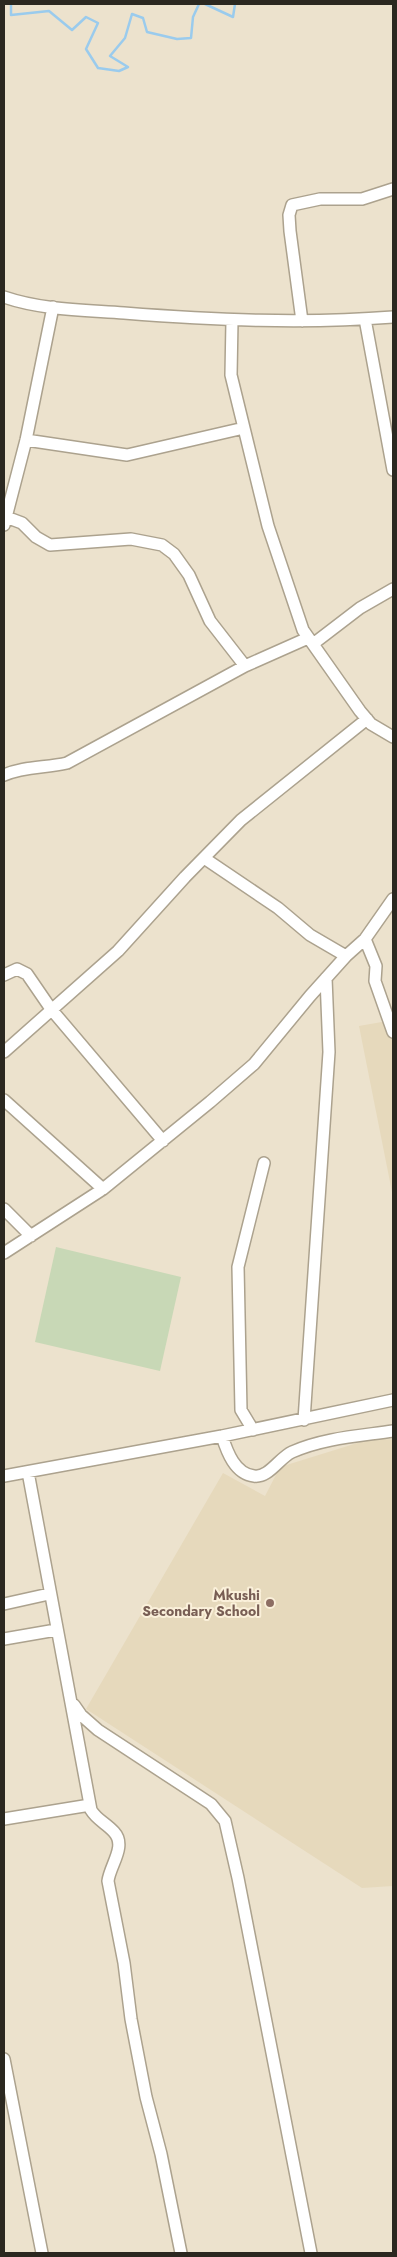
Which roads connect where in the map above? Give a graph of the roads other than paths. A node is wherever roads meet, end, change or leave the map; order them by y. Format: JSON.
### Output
{"nodes":[{"id":1,"x":393,"y":189,"type":"edge"},
{"id":2,"x":4,"y":298,"type":"edge"},
{"id":3,"x":53,"y":307,"type":"junction"},
{"id":4,"x":393,"y":317,"type":"edge"},
{"id":5,"x":365,"y":319,"type":"junction"},
{"id":6,"x":232,"y":320,"type":"junction"},
{"id":7,"x":302,"y":322,"type":"junction"},
{"id":8,"x":244,"y":428,"type":"junction"},
{"id":9,"x":26,"y":440,"type":"junction"},
{"id":10,"x":393,"y":470,"type":"edge"},
{"id":11,"x":5,"y":521,"type":"edge"},
{"id":12,"x":393,"y":589,"type":"edge"},
{"id":13,"x":310,"y":641,"type":"junction"},
{"id":14,"x":245,"y":666,"type":"junction"},
{"id":15,"x":367,"y":719,"type":"junction"},
{"id":16,"x":393,"y":737,"type":"edge"},
{"id":17,"x":4,"y":775,"type":"edge"},
{"id":18,"x":204,"y":858,"type":"junction"},
{"id":19,"x":393,"y":899,"type":"edge"},
{"id":20,"x":365,"y":939,"type":"junction"},
{"id":21,"x":346,"y":956,"type":"junction"},
{"id":22,"x":4,"y":975,"type":"edge"},
{"id":23,"x":326,"y":978,"type":"junction"},
{"id":24,"x":51,"y":1009,"type":"junction"},
{"id":25,"x":393,"y":1032,"type":"edge"},
{"id":26,"x":4,"y":1052,"type":"edge"},
{"id":27,"x":4,"y":1100,"type":"edge"},
{"id":28,"x":163,"y":1141,"type":"junction"},
{"id":29,"x":264,"y":1163,"type":"dead end"},
{"id":30,"x":103,"y":1189,"type":"junction"},
{"id":31,"x":4,"y":1209,"type":"edge"},
{"id":32,"x":31,"y":1236,"type":"junction"},
{"id":33,"x":4,"y":1253,"type":"edge"},
{"id":34,"x":393,"y":1400,"type":"edge"},
{"id":35,"x":304,"y":1420,"type":"junction"},
{"id":36,"x":253,"y":1430,"type":"junction"},
{"id":37,"x":393,"y":1431,"type":"edge"},
{"id":38,"x":222,"y":1436,"type":"junction"},
{"id":39,"x":28,"y":1472,"type":"junction"},
{"id":40,"x":4,"y":1476,"type":"edge"},
{"id":41,"x":49,"y":1594,"type":"junction"},
{"id":42,"x":4,"y":1604,"type":"edge"},
{"id":43,"x":56,"y":1630,"type":"junction"},
{"id":44,"x":4,"y":1639,"type":"edge"},
{"id":45,"x":71,"y":1701,"type":"junction"},
{"id":46,"x":90,"y":1805,"type":"junction"},
{"id":47,"x":4,"y":1818,"type":"edge"},
{"id":48,"x":4,"y":2059,"type":"edge"},
{"id":49,"x":42,"y":2253,"type":"edge"},
{"id":50,"x":181,"y":2253,"type":"edge"},
{"id":51,"x":311,"y":2253,"type":"edge"}],
"edges":[{"from":1,"to":7,"type":"street"},
{"from":2,"to":3,"type":"street"},
{"from":3,"to":6,"type":"street"},
{"from":3,"to":9,"type":"street"},
{"from":4,"to":5,"type":"street"},
{"from":5,"to":7,"type":"street"},
{"from":5,"to":10,"type":"street"},
{"from":6,"to":7,"type":"street"},
{"from":6,"to":8,"type":"street"},
{"from":8,"to":9,"type":"street"},
{"from":8,"to":13,"type":"street"},
{"from":9,"to":11,"type":"street"},
{"from":11,"to":14,"type":"street"},
{"from":12,"to":13,"type":"street"},
{"from":13,"to":14,"type":"street"},
{"from":13,"to":15,"type":"street"},
{"from":14,"to":17,"type":"street"},
{"from":15,"to":16,"type":"street"},
{"from":15,"to":18,"type":"street"},
{"from":18,"to":21,"type":"street"},
{"from":18,"to":24,"type":"street"},
{"from":19,"to":20,"type":"street"},
{"from":20,"to":21,"type":"street"},
{"from":20,"to":25,"type":"street"},
{"from":21,"to":23,"type":"street"},
{"from":22,"to":24,"type":"street"},
{"from":23,"to":28,"type":"street"},
{"from":23,"to":35,"type":"street"},
{"from":24,"to":26,"type":"street"},
{"from":24,"to":28,"type":"street"},
{"from":27,"to":30,"type":"street"},
{"from":28,"to":30,"type":"street"},
{"from":29,"to":36,"type":"street"},
{"from":30,"to":32,"type":"street"},
{"from":31,"to":32,"type":"street"},
{"from":32,"to":33,"type":"street"},
{"from":34,"to":35,"type":"street"},
{"from":35,"to":36,"type":"street"},
{"from":36,"to":38,"type":"street"},
{"from":37,"to":38,"type":"street"},
{"from":38,"to":39,"type":"street"},
{"from":39,"to":40,"type":"street"},
{"from":39,"to":41,"type":"street"},
{"from":41,"to":42,"type":"street"},
{"from":41,"to":43,"type":"street"},
{"from":43,"to":44,"type":"street"},
{"from":43,"to":45,"type":"street"},
{"from":45,"to":46,"type":"street"},
{"from":45,"to":51,"type":"street"},
{"from":46,"to":47,"type":"street"},
{"from":46,"to":50,"type":"street"},
{"from":48,"to":49,"type":"street"}]}
